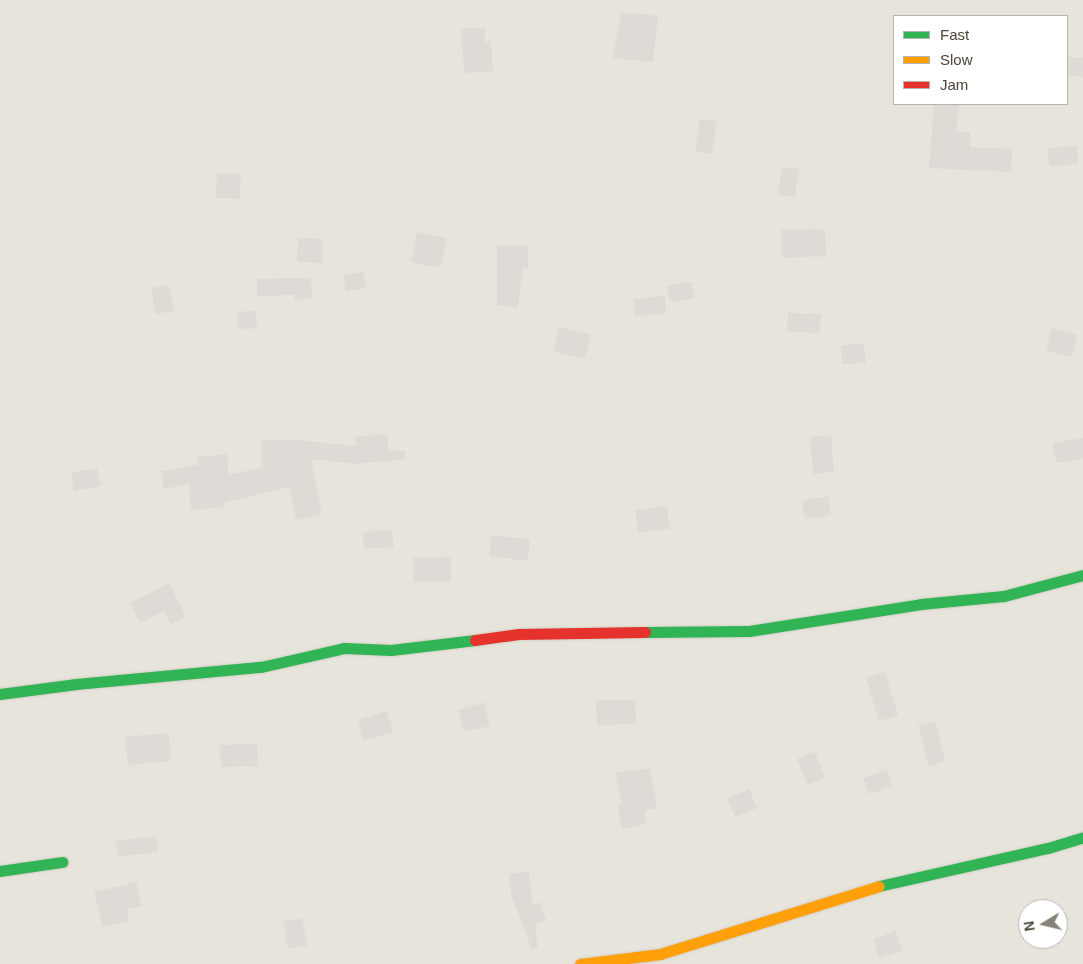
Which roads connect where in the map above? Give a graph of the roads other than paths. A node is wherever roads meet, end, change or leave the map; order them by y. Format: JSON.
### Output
{"nodes":[{"id":1,"x":1083,"y":575,"type":"edge"},
{"id":2,"x":0,"y":694,"type":"edge"},
{"id":3,"x":1083,"y":837,"type":"edge"},
{"id":4,"x":62,"y":862,"type":"dead end"},
{"id":5,"x":0,"y":871,"type":"edge"},
{"id":6,"x":580,"y":964,"type":"edge"}],
"edges":[{"from":1,"to":2,"type":"street"},
{"from":3,"to":6,"type":"street"},
{"from":4,"to":5,"type":"street"}]}
